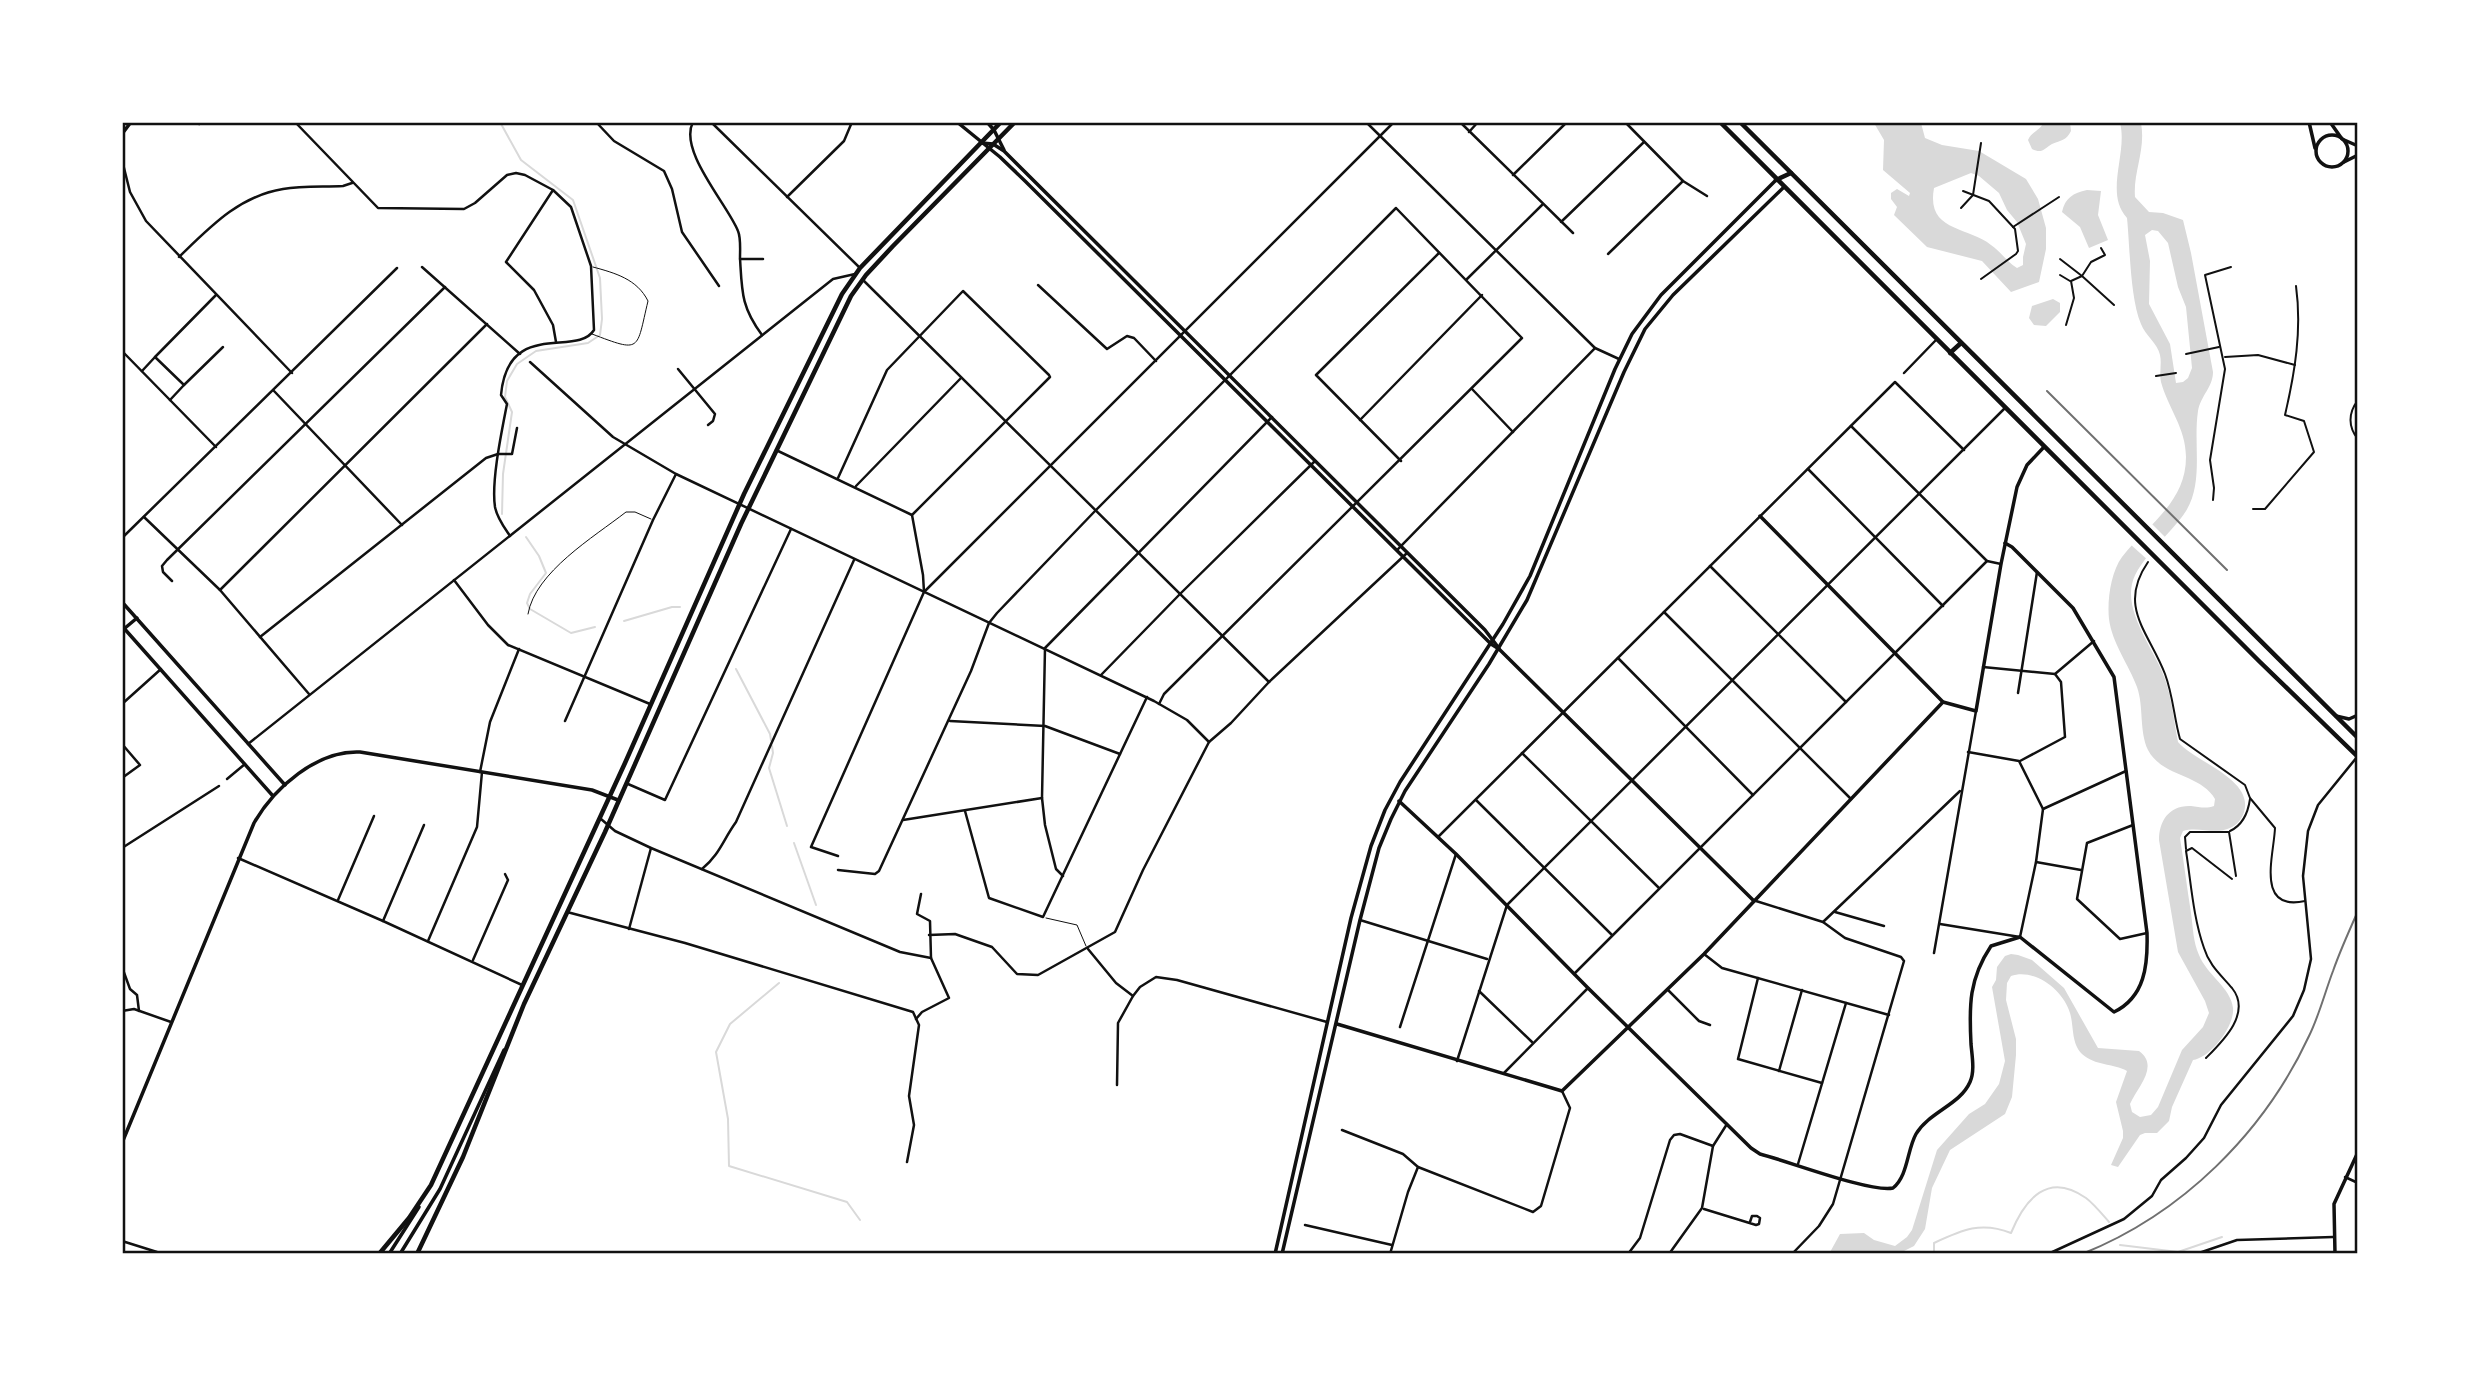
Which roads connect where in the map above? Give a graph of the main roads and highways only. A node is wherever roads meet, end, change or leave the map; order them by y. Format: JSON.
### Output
{"nodes":[{"id":1,"x":131,"y":122,"type":"edge"},
{"id":2,"x":968,"y":122,"type":"edge"},
{"id":3,"x":987,"y":122,"type":"edge"},
{"id":4,"x":1001,"y":122,"type":"edge"},
{"id":5,"x":1015,"y":122,"type":"edge"},
{"id":6,"x":1720,"y":122,"type":"edge"},
{"id":7,"x":1740,"y":122,"type":"edge"},
{"id":8,"x":2309,"y":122,"type":"edge"},
{"id":9,"x":2330,"y":122,"type":"edge"},
{"id":10,"x":957,"y":123,"type":"edge"},
{"id":11,"x":994,"y":130,"type":"junction"},
{"id":12,"x":122,"y":134,"type":"edge"},
{"id":13,"x":998,"y":139,"type":"junction"},
{"id":14,"x":2342,"y":139,"type":"junction"},
{"id":15,"x":981,"y":143,"type":"junction"},
{"id":16,"x":991,"y":146,"type":"junction"},
{"id":17,"x":2357,"y":146,"type":"edge"},
{"id":18,"x":1004,"y":151,"type":"junction"},
{"id":19,"x":2316,"y":152,"type":"junction"},
{"id":20,"x":2357,"y":155,"type":"edge"},
{"id":21,"x":2339,"y":165,"type":"junction"},
{"id":22,"x":1791,"y":173,"type":"junction"},
{"id":23,"x":1776,"y":180,"type":"junction"},
{"id":24,"x":1784,"y":187,"type":"junction"},
{"id":25,"x":1961,"y":343,"type":"junction"},
{"id":26,"x":1950,"y":354,"type":"junction"},
{"id":27,"x":2044,"y":447,"type":"junction"},
{"id":28,"x":1313,"y":463,"type":"junction"},
{"id":29,"x":1572,"y":475,"type":"junction"},
{"id":30,"x":1579,"y":478,"type":"junction"},
{"id":31,"x":1760,"y":516,"type":"road end"},
{"id":32,"x":2005,"y":544,"type":"junction"},
{"id":33,"x":1399,"y":548,"type":"junction"},
{"id":34,"x":122,"y":602,"type":"edge"},
{"id":35,"x":137,"y":618,"type":"junction"},
{"id":36,"x":124,"y":627,"type":"edge"},
{"id":37,"x":1492,"y":641,"type":"junction"},
{"id":38,"x":1499,"y":649,"type":"junction"},
{"id":39,"x":1943,"y":702,"type":"junction"},
{"id":40,"x":2334,"y":715,"type":"junction"},
{"id":41,"x":2357,"y":715,"type":"edge"},
{"id":42,"x":2357,"y":738,"type":"edge"},
{"id":43,"x":2357,"y":757,"type":"edge"},
{"id":44,"x":285,"y":785,"type":"junction"},
{"id":45,"x":273,"y":796,"type":"junction"},
{"id":46,"x":608,"y":796,"type":"junction"},
{"id":47,"x":618,"y":800,"type":"junction"},
{"id":48,"x":1399,"y":801,"type":"junction"},
{"id":49,"x":1753,"y":900,"type":"junction"},
{"id":50,"x":522,"y":985,"type":"junction"},
{"id":51,"x":531,"y":989,"type":"junction"},
{"id":52,"x":519,"y":1016,"type":"junction"},
{"id":53,"x":1328,"y":1022,"type":"junction"},
{"id":54,"x":1337,"y":1024,"type":"junction"},
{"id":55,"x":1629,"y":1028,"type":"junction"},
{"id":56,"x":1306,"y":1117,"type":"junction"},
{"id":57,"x":1315,"y":1119,"type":"junction"},
{"id":58,"x":122,"y":1143,"type":"edge"},
{"id":59,"x":2357,"y":1152,"type":"edge"},
{"id":60,"x":1291,"y":1186,"type":"junction"},
{"id":61,"x":1298,"y":1188,"type":"junction"},
{"id":62,"x":427,"y":1193,"type":"junction"},
{"id":63,"x":379,"y":1254,"type":"edge"},
{"id":64,"x":389,"y":1254,"type":"edge"},
{"id":65,"x":400,"y":1254,"type":"edge"},
{"id":66,"x":417,"y":1254,"type":"edge"},
{"id":67,"x":1275,"y":1254,"type":"edge"},
{"id":68,"x":1282,"y":1254,"type":"edge"},
{"id":69,"x":2335,"y":1254,"type":"edge"}],
"edges":[{"from":1,"to":12,"type":"main road"},
{"from":2,"to":10,"type":"main road"},
{"from":3,"to":11,"type":"main road"},
{"from":4,"to":11,"type":"main road"},
{"from":5,"to":13,"type":"main road"},
{"from":6,"to":23,"type":"main road"},
{"from":7,"to":22,"type":"main road"},
{"from":8,"to":19,"type":"main road"},
{"from":9,"to":14,"type":"main road"},
{"from":10,"to":15,"type":"main road"},
{"from":11,"to":13,"type":"main road"},
{"from":11,"to":15,"type":"main road"},
{"from":11,"to":16,"type":"main road"},
{"from":13,"to":16,"type":"main road"},
{"from":13,"to":18,"type":"main road"},
{"from":14,"to":17,"type":"main road"},
{"from":14,"to":19,"type":"main road"},
{"from":14,"to":21,"type":"main road"},
{"from":15,"to":16,"type":"main road"},
{"from":15,"to":46,"type":"main road"},
{"from":16,"to":18,"type":"main road"},
{"from":16,"to":28,"type":"main road"},
{"from":16,"to":47,"type":"main road"},
{"from":18,"to":28,"type":"main road"},
{"from":19,"to":21,"type":"main road"},
{"from":20,"to":21,"type":"main road"},
{"from":22,"to":23,"type":"main road"},
{"from":22,"to":24,"type":"main road"},
{"from":22,"to":25,"type":"main road"},
{"from":23,"to":24,"type":"main road"},
{"from":23,"to":29,"type":"main road"},
{"from":24,"to":26,"type":"main road"},
{"from":24,"to":30,"type":"main road"},
{"from":25,"to":26,"type":"main road"},
{"from":25,"to":40,"type":"main road"},
{"from":26,"to":27,"type":"main road"},
{"from":27,"to":32,"type":"main road"},
{"from":27,"to":43,"type":"main road"},
{"from":28,"to":33,"type":"main road"},
{"from":28,"to":33,"type":"main road"},
{"from":29,"to":30,"type":"main road"},
{"from":29,"to":37,"type":"main road"},
{"from":30,"to":38,"type":"main road"},
{"from":31,"to":39,"type":"main road"},
{"from":32,"to":39,"type":"main road"},
{"from":32,"to":55,"type":"main road"},
{"from":33,"to":37,"type":"main road"},
{"from":34,"to":35,"type":"main road"},
{"from":35,"to":36,"type":"main road"},
{"from":35,"to":44,"type":"main road"},
{"from":36,"to":45,"type":"main road"},
{"from":37,"to":38,"type":"main road"},
{"from":37,"to":53,"type":"main road"},
{"from":38,"to":48,"type":"main road"},
{"from":38,"to":49,"type":"main road"},
{"from":39,"to":49,"type":"main road"},
{"from":40,"to":41,"type":"main road"},
{"from":40,"to":42,"type":"main road"},
{"from":44,"to":45,"type":"main road"},
{"from":44,"to":46,"type":"main road"},
{"from":45,"to":58,"type":"main road"},
{"from":46,"to":47,"type":"main road"},
{"from":46,"to":50,"type":"main road"},
{"from":47,"to":51,"type":"main road"},
{"from":48,"to":54,"type":"main road"},
{"from":48,"to":55,"type":"main road"},
{"from":49,"to":55,"type":"main road"},
{"from":50,"to":51,"type":"main road"},
{"from":50,"to":62,"type":"main road"},
{"from":51,"to":52,"type":"main road"},
{"from":52,"to":65,"type":"main road"},
{"from":52,"to":66,"type":"main road"},
{"from":53,"to":54,"type":"main road"},
{"from":53,"to":56,"type":"main road"},
{"from":54,"to":55,"type":"main road"},
{"from":54,"to":57,"type":"main road"},
{"from":56,"to":57,"type":"main road"},
{"from":56,"to":60,"type":"main road"},
{"from":57,"to":61,"type":"main road"},
{"from":59,"to":69,"type":"main road"},
{"from":60,"to":61,"type":"main road"},
{"from":60,"to":67,"type":"main road"},
{"from":61,"to":68,"type":"main road"},
{"from":62,"to":63,"type":"main road"},
{"from":62,"to":64,"type":"main road"}]}
